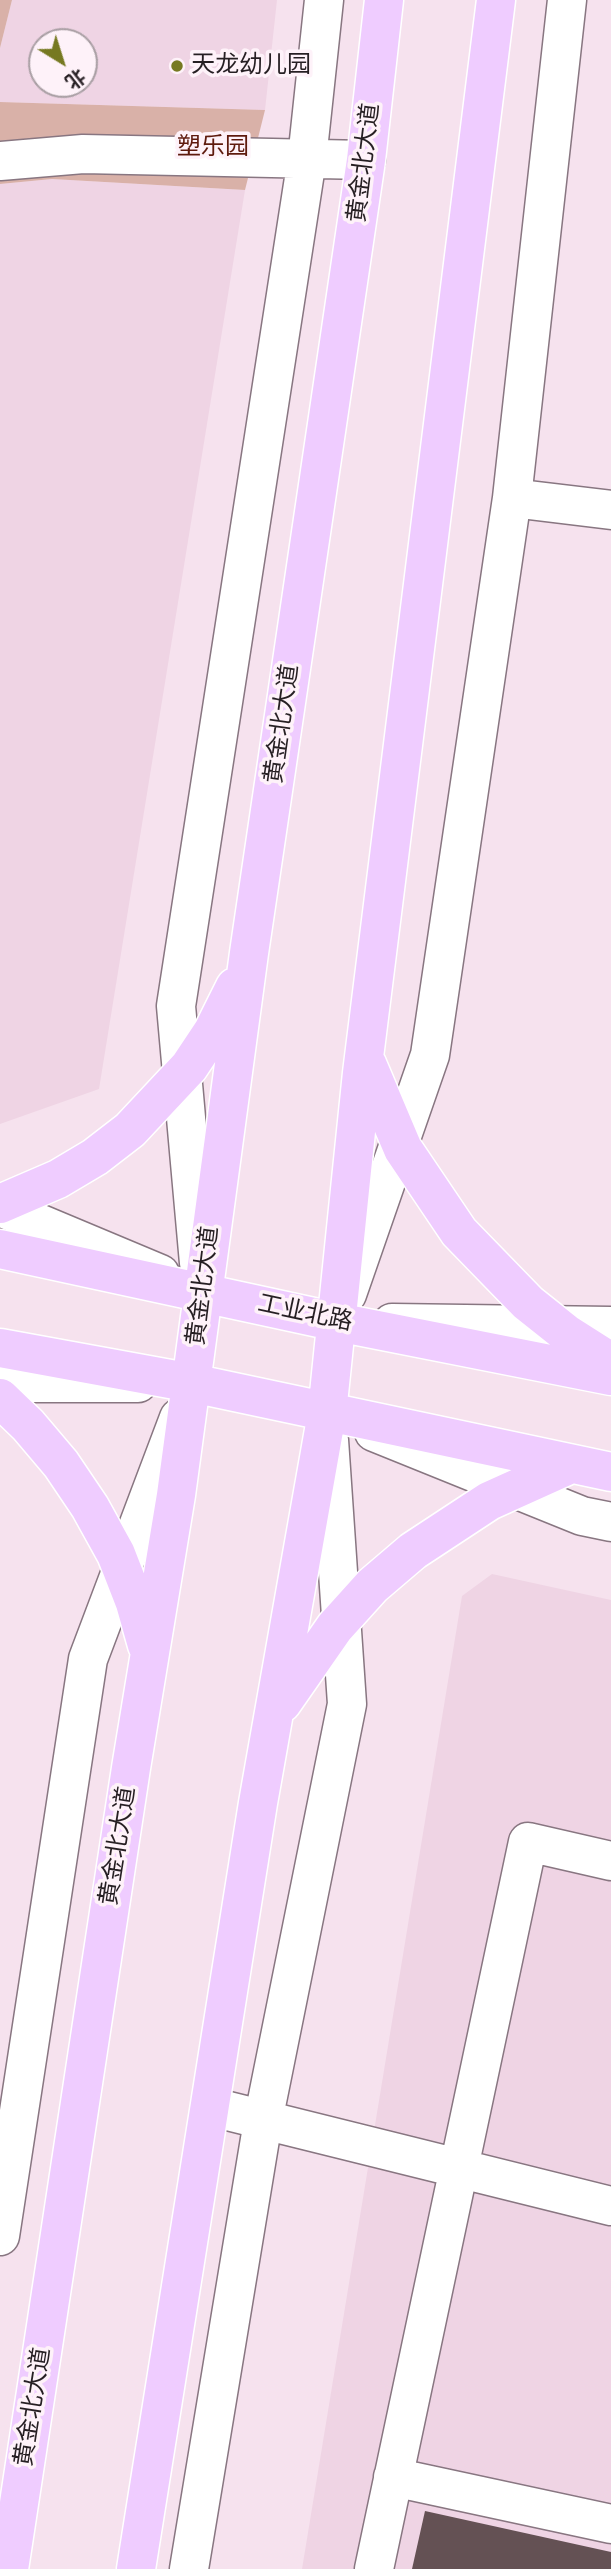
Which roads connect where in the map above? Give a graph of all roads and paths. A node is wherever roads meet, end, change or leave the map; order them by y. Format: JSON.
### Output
{"nodes":[{"id":1,"x":324,"y":0,"type":"edge"},
{"id":2,"x":384,"y":0,"type":"edge"},
{"id":3,"x":496,"y":0,"type":"edge"},
{"id":4,"x":567,"y":0,"type":"edge"},
{"id":5,"x":307,"y":159,"type":"junction"},
{"id":6,"x":366,"y":160,"type":"junction"},
{"id":7,"x":0,"y":161,"type":"edge"},
{"id":8,"x":512,"y":498,"type":"junction"},
{"id":9,"x":611,"y":510,"type":"edge"},
{"id":10,"x":249,"y":953,"type":"junction"},
{"id":11,"x":364,"y":1057,"type":"junction"},
{"id":12,"x":182,"y":1075,"type":"junction"},
{"id":13,"x":400,"y":1142,"type":"junction"},
{"id":14,"x":0,"y":1206,"type":"edge"},
{"id":15,"x":0,"y":1249,"type":"edge"},
{"id":16,"x":202,"y":1291,"type":"junction"},
{"id":17,"x":337,"y":1322,"type":"junction"},
{"id":18,"x":556,"y":1325,"type":"junction"},
{"id":19,"x":611,"y":1326,"type":"edge"},
{"id":20,"x":0,"y":1348,"type":"edge"},
{"id":21,"x":611,"y":1362,"type":"edge"},
{"id":22,"x":611,"y":1376,"type":"edge"},
{"id":23,"x":0,"y":1383,"type":"edge"},
{"id":24,"x":192,"y":1383,"type":"junction"},
{"id":25,"x":0,"y":1398,"type":"edge"},
{"id":26,"x":327,"y":1413,"type":"junction"},
{"id":27,"x":571,"y":1464,"type":"junction"},
{"id":28,"x":611,"y":1472,"type":"edge"},
{"id":29,"x":513,"y":1488,"type":"junction"},
{"id":30,"x":611,"y":1522,"type":"edge"},
{"id":31,"x":122,"y":1570,"type":"junction"},
{"id":32,"x":341,"y":1620,"type":"junction"},
{"id":33,"x":149,"y":1654,"type":"junction"},
{"id":34,"x":273,"y":1717,"type":"junction"},
{"id":35,"x":611,"y":1861,"type":"edge"},
{"id":36,"x":212,"y":2107,"type":"junction"},
{"id":37,"x":263,"y":2121,"type":"junction"},
{"id":38,"x":459,"y":2170,"type":"junction"},
{"id":39,"x":611,"y":2206,"type":"edge"},
{"id":40,"x":0,"y":2236,"type":"edge"},
{"id":41,"x":393,"y":2477,"type":"junction"},
{"id":42,"x":611,"y":2524,"type":"edge"},
{"id":43,"x":9,"y":2569,"type":"edge"},
{"id":44,"x":136,"y":2569,"type":"edge"},
{"id":45,"x":189,"y":2569,"type":"edge"},
{"id":46,"x":374,"y":2569,"type":"edge"}],
"edges":[{"from":1,"to":5,"type":"street"},
{"from":2,"to":6,"type":"main road","name":"黄金北大道"},
{"from":3,"to":11,"type":"main road"},
{"from":4,"to":8,"type":"street"},
{"from":5,"to":6,"type":"street"},
{"from":5,"to":7,"type":"street"},
{"from":5,"to":12,"type":"street"},
{"from":6,"to":10,"type":"main road","name":"黄金北大道"},
{"from":8,"to":9,"type":"street"},
{"from":8,"to":13,"type":"street"},
{"from":10,"to":12,"type":"main road"},
{"from":10,"to":16,"type":"main road","name":"黄金北大道"},
{"from":11,"to":13,"type":"main road"},
{"from":11,"to":17,"type":"main road"},
{"from":12,"to":14,"type":"main road"},
{"from":12,"to":16,"type":"street"},
{"from":13,"to":17,"type":"street"},
{"from":13,"to":18,"type":"main road"},
{"from":14,"to":16,"type":"street"},
{"from":15,"to":16,"type":"main road","name":"工业北路"},
{"from":16,"to":17,"type":"main road","name":"工业北路"},
{"from":16,"to":24,"type":"main road","name":"黄金北大道"},
{"from":17,"to":18,"type":"street"},
{"from":17,"to":22,"type":"main road","name":"工业北路"},
{"from":17,"to":26,"type":"main road"},
{"from":18,"to":19,"type":"street"},
{"from":18,"to":21,"type":"main road"},
{"from":20,"to":24,"type":"main road"},
{"from":23,"to":24,"type":"street"},
{"from":24,"to":26,"type":"main road"},
{"from":24,"to":31,"type":"street"},
{"from":24,"to":33,"type":"main road","name":"黄金北大道"},
{"from":25,"to":31,"type":"main road"},
{"from":26,"to":27,"type":"main road"},
{"from":26,"to":29,"type":"street"},
{"from":26,"to":32,"type":"street"},
{"from":26,"to":34,"type":"main road"},
{"from":27,"to":28,"type":"main road"},
{"from":27,"to":29,"type":"main road"},
{"from":29,"to":30,"type":"street"},
{"from":29,"to":32,"type":"main road"},
{"from":31,"to":33,"type":"main road"},
{"from":31,"to":40,"type":"street"},
{"from":32,"to":34,"type":"main road"},
{"from":32,"to":37,"type":"street"},
{"from":33,"to":43,"type":"main road","name":"黄金北大道"},
{"from":34,"to":36,"type":"main road"},
{"from":35,"to":38,"type":"street"},
{"from":36,"to":37,"type":"street"},
{"from":36,"to":44,"type":"main road"},
{"from":37,"to":38,"type":"street"},
{"from":37,"to":45,"type":"street"},
{"from":38,"to":39,"type":"street"},
{"from":38,"to":41,"type":"street"},
{"from":41,"to":42,"type":"street"},
{"from":41,"to":46,"type":"street"}]}
